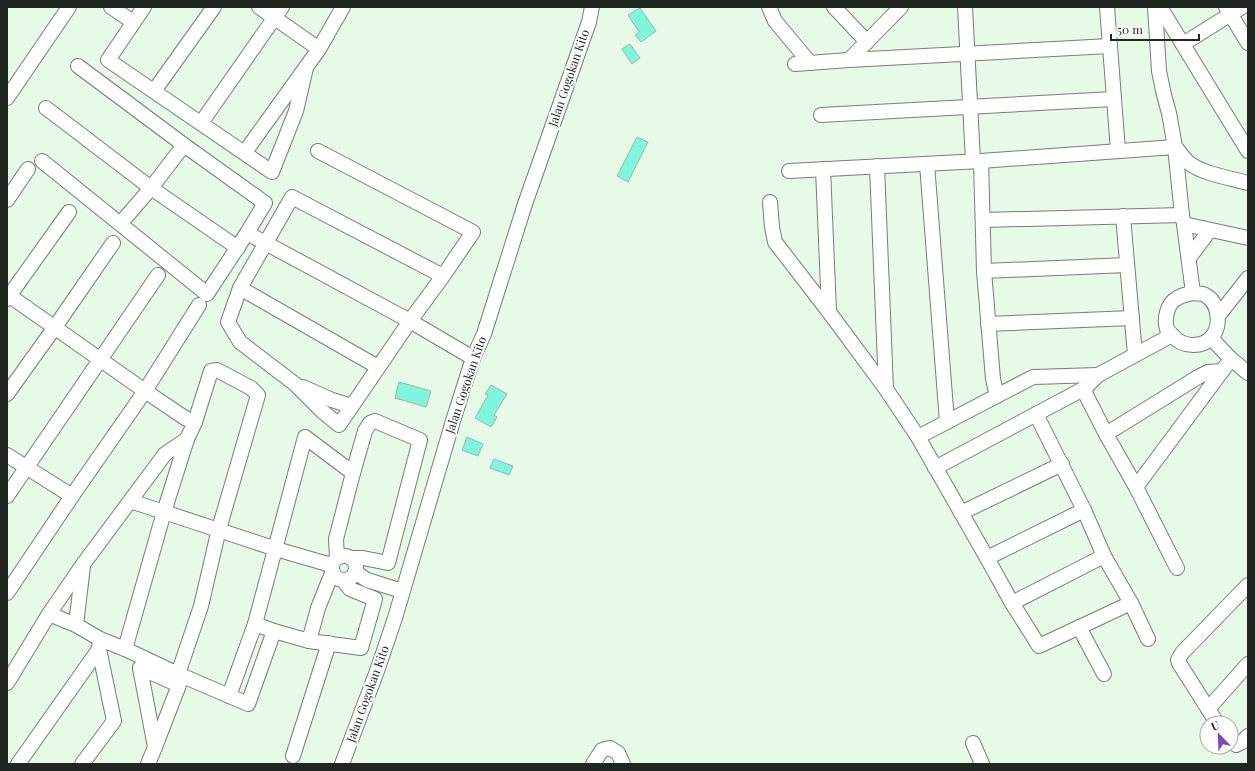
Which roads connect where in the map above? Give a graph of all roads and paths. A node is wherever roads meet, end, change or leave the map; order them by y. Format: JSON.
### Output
{"nodes":[{"id":1,"x":69,"y":7,"type":"edge"},
{"id":2,"x":112,"y":7,"type":"edge"},
{"id":3,"x":144,"y":7,"type":"edge"},
{"id":4,"x":214,"y":7,"type":"edge"},
{"id":5,"x":259,"y":7,"type":"edge"},
{"id":6,"x":343,"y":7,"type":"edge"},
{"id":7,"x":592,"y":7,"type":"edge"},
{"id":8,"x":769,"y":7,"type":"edge"},
{"id":9,"x":834,"y":7,"type":"edge"},
{"id":10,"x":901,"y":7,"type":"edge"},
{"id":11,"x":965,"y":7,"type":"edge"},
{"id":12,"x":1107,"y":7,"type":"edge"},
{"id":13,"x":1155,"y":7,"type":"edge"},
{"id":14,"x":1160,"y":7,"type":"edge"},
{"id":15,"x":1233,"y":9,"type":"edge"},
{"id":16,"x":278,"y":12,"type":"edge"},
{"id":17,"x":133,"y":22,"type":"junction"},
{"id":18,"x":867,"y":42,"type":"junction"},
{"id":19,"x":1248,"y":43,"type":"edge"},
{"id":20,"x":1183,"y":44,"type":"junction"},
{"id":21,"x":1110,"y":46,"type":"junction"},
{"id":22,"x":319,"y":49,"type":"junction"},
{"id":23,"x":968,"y":54,"type":"junction"},
{"id":24,"x":849,"y":60,"type":"junction"},
{"id":25,"x":810,"y":63,"type":"junction"},
{"id":26,"x":795,"y":64,"type":"dead end"},
{"id":27,"x":78,"y":66,"type":"dead end"},
{"id":28,"x":306,"y":68,"type":"junction"},
{"id":29,"x":154,"y":91,"type":"junction"},
{"id":30,"x":7,"y":98,"type":"edge"},
{"id":31,"x":1114,"y":99,"type":"junction"},
{"id":32,"x":970,"y":106,"type":"junction"},
{"id":33,"x":46,"y":108,"type":"dead end"},
{"id":34,"x":821,"y":115,"type":"dead end"},
{"id":35,"x":201,"y":123,"type":"junction"},
{"id":36,"x":184,"y":145,"type":"junction"},
{"id":37,"x":1174,"y":147,"type":"junction"},
{"id":38,"x":1248,"y":150,"type":"edge"},
{"id":39,"x":318,"y":151,"type":"dead end"},
{"id":40,"x":1118,"y":151,"type":"junction"},
{"id":41,"x":245,"y":152,"type":"junction"},
{"id":42,"x":42,"y":161,"type":"dead end"},
{"id":43,"x":977,"y":161,"type":"junction"},
{"id":44,"x":927,"y":164,"type":"junction"},
{"id":45,"x":876,"y":166,"type":"junction"},
{"id":46,"x":28,"y":168,"type":"dead end"},
{"id":47,"x":823,"y":169,"type":"junction"},
{"id":48,"x":789,"y":171,"type":"dead end"},
{"id":49,"x":1248,"y":183,"type":"edge"},
{"id":50,"x":151,"y":188,"type":"junction"},
{"id":51,"x":7,"y":200,"type":"edge"},
{"id":52,"x":770,"y":202,"type":"dead end"},
{"id":53,"x":69,"y":212,"type":"dead end"},
{"id":54,"x":1123,"y":216,"type":"junction"},
{"id":55,"x":983,"y":220,"type":"junction"},
{"id":56,"x":1183,"y":220,"type":"junction"},
{"id":57,"x":120,"y":224,"type":"junction"},
{"id":58,"x":1210,"y":230,"type":"junction"},
{"id":59,"x":247,"y":233,"type":"junction"},
{"id":60,"x":1248,"y":238,"type":"edge"},
{"id":61,"x":266,"y":242,"type":"junction"},
{"id":62,"x":113,"y":243,"type":"dead end"},
{"id":63,"x":238,"y":248,"type":"junction"},
{"id":64,"x":1188,"y":258,"type":"junction"},
{"id":65,"x":1127,"y":265,"type":"junction"},
{"id":66,"x":984,"y":271,"type":"junction"},
{"id":67,"x":158,"y":275,"type":"dead end"},
{"id":68,"x":443,"y":276,"type":"junction"},
{"id":69,"x":1248,"y":278,"type":"edge"},
{"id":70,"x":240,"y":288,"type":"junction"},
{"id":71,"x":1193,"y":293,"type":"junction"},
{"id":72,"x":8,"y":296,"type":"edge"},
{"id":73,"x":199,"y":306,"type":"dead end"},
{"id":74,"x":829,"y":312,"type":"junction"},
{"id":75,"x":1218,"y":316,"type":"junction"},
{"id":76,"x":1132,"y":318,"type":"junction"},
{"id":77,"x":410,"y":321,"type":"junction"},
{"id":78,"x":988,"y":324,"type":"junction"},
{"id":79,"x":55,"y":327,"type":"junction"},
{"id":80,"x":1172,"y":335,"type":"junction"},
{"id":81,"x":1211,"y":338,"type":"junction"},
{"id":82,"x":1135,"y":355,"type":"junction"},
{"id":83,"x":473,"y":358,"type":"junction"},
{"id":84,"x":100,"y":360,"type":"junction"},
{"id":85,"x":1242,"y":364,"type":"edge"},
{"id":86,"x":378,"y":367,"type":"junction"},
{"id":87,"x":1222,"y":371,"type":"junction"},
{"id":88,"x":1098,"y":375,"type":"junction"},
{"id":89,"x":295,"y":384,"type":"junction"},
{"id":90,"x":1085,"y":388,"type":"junction"},
{"id":91,"x":886,"y":389,"type":"junction"},
{"id":92,"x":145,"y":391,"type":"junction"},
{"id":93,"x":7,"y":394,"type":"edge"},
{"id":94,"x":997,"y":396,"type":"junction"},
{"id":95,"x":351,"y":406,"type":"junction"},
{"id":96,"x":1036,"y":414,"type":"junction"},
{"id":97,"x":195,"y":422,"type":"junction"},
{"id":98,"x":947,"y":422,"type":"junction"},
{"id":99,"x":1106,"y":434,"type":"junction"},
{"id":100,"x":918,"y":437,"type":"junction"},
{"id":101,"x":187,"y":438,"type":"junction"},
{"id":102,"x":7,"y":455,"type":"edge"},
{"id":103,"x":1062,"y":464,"type":"junction"},
{"id":104,"x":27,"y":467,"type":"junction"},
{"id":105,"x":935,"y":468,"type":"junction"},
{"id":106,"x":353,"y":473,"type":"junction"},
{"id":107,"x":1136,"y":487,"type":"junction"},
{"id":108,"x":7,"y":496,"type":"edge"},
{"id":109,"x":72,"y":496,"type":"junction"},
{"id":110,"x":130,"y":501,"type":"junction"},
{"id":111,"x":1084,"y":510,"type":"junction"},
{"id":112,"x":164,"y":512,"type":"junction"},
{"id":113,"x":961,"y":513,"type":"junction"},
{"id":114,"x":219,"y":529,"type":"junction"},
{"id":115,"x":276,"y":549,"type":"junction"},
{"id":116,"x":1104,"y":556,"type":"junction"},
{"id":117,"x":987,"y":558,"type":"junction"},
{"id":118,"x":84,"y":563,"type":"junction"},
{"id":119,"x":338,"y":563,"type":"junction"},
{"id":120,"x":1177,"y":568,"type":"dead end"},
{"id":121,"x":355,"y":572,"type":"junction"},
{"id":122,"x":344,"y":581,"type":"junction"},
{"id":123,"x":1248,"y":585,"type":"edge"},
{"id":124,"x":402,"y":591,"type":"junction"},
{"id":125,"x":7,"y":593,"type":"edge"},
{"id":126,"x":1012,"y":603,"type":"junction"},
{"id":127,"x":1131,"y":603,"type":"junction"},
{"id":128,"x":49,"y":614,"type":"junction"},
{"id":129,"x":255,"y":624,"type":"junction"},
{"id":130,"x":76,"y":625,"type":"junction"},
{"id":131,"x":1079,"y":627,"type":"junction"},
{"id":132,"x":274,"y":631,"type":"junction"},
{"id":133,"x":1148,"y":639,"type":"dead end"},
{"id":134,"x":309,"y":641,"type":"junction"},
{"id":135,"x":99,"y":644,"type":"junction"},
{"id":136,"x":329,"y":644,"type":"junction"},
{"id":137,"x":125,"y":649,"type":"junction"},
{"id":138,"x":1248,"y":664,"type":"edge"},
{"id":139,"x":178,"y":674,"type":"junction"},
{"id":140,"x":1104,"y":674,"type":"dead end"},
{"id":141,"x":7,"y":683,"type":"edge"},
{"id":142,"x":230,"y":696,"type":"junction"},
{"id":143,"x":1208,"y":709,"type":"junction"},
{"id":144,"x":1212,"y":715,"type":"edge"},
{"id":145,"x":1248,"y":736,"type":"edge"},
{"id":146,"x":973,"y":743,"type":"dead end"},
{"id":147,"x":1239,"y":744,"type":"edge"},
{"id":148,"x":155,"y":747,"type":"junction"},
{"id":149,"x":293,"y":756,"type":"dead end"},
{"id":150,"x":18,"y":764,"type":"edge"},
{"id":151,"x":82,"y":764,"type":"edge"},
{"id":152,"x":148,"y":764,"type":"edge"},
{"id":153,"x":342,"y":764,"type":"edge"},
{"id":154,"x":593,"y":764,"type":"edge"},
{"id":155,"x":623,"y":764,"type":"edge"},
{"id":156,"x":982,"y":764,"type":"edge"}],
"edges":[{"from":1,"to":30,"type":"street"},
{"from":2,"to":17,"type":"street"},
{"from":3,"to":17,"type":"street"},
{"from":4,"to":29,"type":"street"},
{"from":5,"to":16,"type":"street"},
{"from":6,"to":22,"type":"street"},
{"from":7,"to":83,"type":"street","name":"Jalan Gogokan Kito"},
{"from":8,"to":25,"type":"street"},
{"from":9,"to":18,"type":"street"},
{"from":10,"to":18,"type":"street"},
{"from":11,"to":23,"type":"street"},
{"from":12,"to":21,"type":"street"},
{"from":13,"to":37,"type":"street"},
{"from":14,"to":20,"type":"street"},
{"from":15,"to":19,"type":"street"},
{"from":15,"to":20,"type":"street"},
{"from":16,"to":22,"type":"street"},
{"from":16,"to":35,"type":"street"},
{"from":17,"to":29,"type":"street"},
{"from":18,"to":24,"type":"street"},
{"from":20,"to":38,"type":"street"},
{"from":21,"to":23,"type":"street"},
{"from":21,"to":31,"type":"street"},
{"from":22,"to":28,"type":"street"},
{"from":23,"to":24,"type":"street"},
{"from":23,"to":32,"type":"street"},
{"from":24,"to":25,"type":"street"},
{"from":25,"to":26,"type":"street"},
{"from":27,"to":36,"type":"street"},
{"from":28,"to":41,"type":"street"},
{"from":28,"to":41,"type":"street"},
{"from":29,"to":35,"type":"street"},
{"from":31,"to":32,"type":"street"},
{"from":31,"to":40,"type":"street"},
{"from":32,"to":34,"type":"street"},
{"from":32,"to":43,"type":"street"},
{"from":33,"to":50,"type":"street"},
{"from":35,"to":41,"type":"street"},
{"from":36,"to":50,"type":"street"},
{"from":36,"to":59,"type":"street"},
{"from":37,"to":40,"type":"street"},
{"from":37,"to":49,"type":"street"},
{"from":37,"to":56,"type":"street"},
{"from":39,"to":68,"type":"street"},
{"from":40,"to":43,"type":"street"},
{"from":42,"to":57,"type":"street"},
{"from":43,"to":44,"type":"street"},
{"from":43,"to":55,"type":"street"},
{"from":44,"to":45,"type":"street"},
{"from":44,"to":98,"type":"street"},
{"from":45,"to":47,"type":"street"},
{"from":45,"to":91,"type":"street"},
{"from":46,"to":51,"type":"street"},
{"from":47,"to":48,"type":"street"},
{"from":47,"to":74,"type":"street"},
{"from":50,"to":57,"type":"street"},
{"from":50,"to":63,"type":"street"},
{"from":52,"to":74,"type":"street"},
{"from":53,"to":72,"type":"street"},
{"from":54,"to":55,"type":"street"},
{"from":54,"to":56,"type":"street"},
{"from":54,"to":65,"type":"street"},
{"from":55,"to":66,"type":"street"},
{"from":56,"to":58,"type":"street"},
{"from":56,"to":64,"type":"street"},
{"from":57,"to":63,"type":"street"},
{"from":58,"to":60,"type":"street"},
{"from":58,"to":64,"type":"street"},
{"from":59,"to":61,"type":"street"},
{"from":59,"to":63,"type":"street"},
{"from":61,"to":68,"type":"street"},
{"from":61,"to":70,"type":"street"},
{"from":61,"to":77,"type":"street"},
{"from":62,"to":79,"type":"street"},
{"from":64,"to":71,"type":"street"},
{"from":65,"to":66,"type":"street"},
{"from":65,"to":76,"type":"street"},
{"from":66,"to":78,"type":"street"},
{"from":67,"to":84,"type":"street"},
{"from":68,"to":77,"type":"street"},
{"from":69,"to":75,"type":"street"},
{"from":70,"to":86,"type":"street"},
{"from":70,"to":89,"type":"street"},
{"from":71,"to":75,"type":"street"},
{"from":71,"to":80,"type":"street"},
{"from":72,"to":79,"type":"street"},
{"from":73,"to":92,"type":"street"},
{"from":74,"to":91,"type":"street"},
{"from":75,"to":81,"type":"street"},
{"from":76,"to":78,"type":"street"},
{"from":76,"to":82,"type":"street"},
{"from":77,"to":83,"type":"street"},
{"from":77,"to":86,"type":"street"},
{"from":78,"to":94,"type":"street"},
{"from":79,"to":84,"type":"street"},
{"from":79,"to":93,"type":"street"},
{"from":80,"to":81,"type":"street"},
{"from":80,"to":82,"type":"street"},
{"from":81,"to":85,"type":"street"},
{"from":82,"to":88,"type":"street"},
{"from":83,"to":124,"type":"street","name":"Jalan Gogokan Kito"},
{"from":84,"to":92,"type":"street"},
{"from":84,"to":104,"type":"street"},
{"from":85,"to":87,"type":"street"},
{"from":86,"to":95,"type":"street"},
{"from":87,"to":99,"type":"street"},
{"from":87,"to":107,"type":"street"},
{"from":88,"to":90,"type":"street"},
{"from":88,"to":94,"type":"street"},
{"from":89,"to":95,"type":"street"},
{"from":89,"to":95,"type":"street"},
{"from":90,"to":96,"type":"street"},
{"from":90,"to":99,"type":"street"},
{"from":91,"to":100,"type":"street"},
{"from":92,"to":97,"type":"street"},
{"from":92,"to":109,"type":"street"},
{"from":94,"to":98,"type":"street"},
{"from":96,"to":103,"type":"street"},
{"from":96,"to":105,"type":"street"},
{"from":97,"to":101,"type":"street"},
{"from":97,"to":114,"type":"street"},
{"from":98,"to":100,"type":"street"},
{"from":99,"to":107,"type":"street"},
{"from":100,"to":105,"type":"street"},
{"from":101,"to":110,"type":"street"},
{"from":101,"to":112,"type":"street"},
{"from":102,"to":104,"type":"street"},
{"from":103,"to":111,"type":"street"},
{"from":103,"to":113,"type":"street"},
{"from":104,"to":108,"type":"street"},
{"from":104,"to":109,"type":"street"},
{"from":105,"to":113,"type":"street"},
{"from":106,"to":115,"type":"street"},
{"from":106,"to":119,"type":"street"},
{"from":106,"to":119,"type":"street"},
{"from":107,"to":120,"type":"street"},
{"from":109,"to":125,"type":"street"},
{"from":110,"to":112,"type":"street"},
{"from":110,"to":118,"type":"street"},
{"from":111,"to":116,"type":"street"},
{"from":111,"to":117,"type":"street"},
{"from":112,"to":114,"type":"street"},
{"from":112,"to":137,"type":"street"},
{"from":113,"to":117,"type":"street"},
{"from":114,"to":115,"type":"street"},
{"from":114,"to":139,"type":"street"},
{"from":115,"to":119,"type":"street"},
{"from":115,"to":129,"type":"street"},
{"from":116,"to":126,"type":"street"},
{"from":116,"to":127,"type":"street"},
{"from":117,"to":126,"type":"street"},
{"from":118,"to":128,"type":"street"},
{"from":118,"to":130,"type":"street"},
{"from":119,"to":121,"type":"street"},
{"from":119,"to":122,"type":"street"},
{"from":119,"to":134,"type":"street"},
{"from":121,"to":122,"type":"street"},
{"from":121,"to":124,"type":"street"},
{"from":122,"to":136,"type":"street"},
{"from":123,"to":143,"type":"street"},
{"from":124,"to":153,"type":"street","name":"Jalan Gogokan Kito"},
{"from":126,"to":131,"type":"street"},
{"from":127,"to":131,"type":"street"},
{"from":127,"to":133,"type":"street"},
{"from":128,"to":130,"type":"street"},
{"from":128,"to":141,"type":"street"},
{"from":129,"to":132,"type":"street"},
{"from":129,"to":142,"type":"street"},
{"from":130,"to":135,"type":"street"},
{"from":131,"to":140,"type":"street"},
{"from":132,"to":134,"type":"street"},
{"from":132,"to":142,"type":"street"},
{"from":134,"to":136,"type":"street"},
{"from":135,"to":137,"type":"street"},
{"from":135,"to":150,"type":"street"},
{"from":135,"to":151,"type":"street"},
{"from":136,"to":149,"type":"street"},
{"from":137,"to":139,"type":"street"},
{"from":138,"to":143,"type":"street"},
{"from":139,"to":142,"type":"street"},
{"from":143,"to":144,"type":"street"},
{"from":145,"to":147,"type":"street"},
{"from":146,"to":156,"type":"street"},
{"from":148,"to":148,"type":"street"},
{"from":148,"to":152,"type":"street"},
{"from":154,"to":155,"type":"street"}]}
